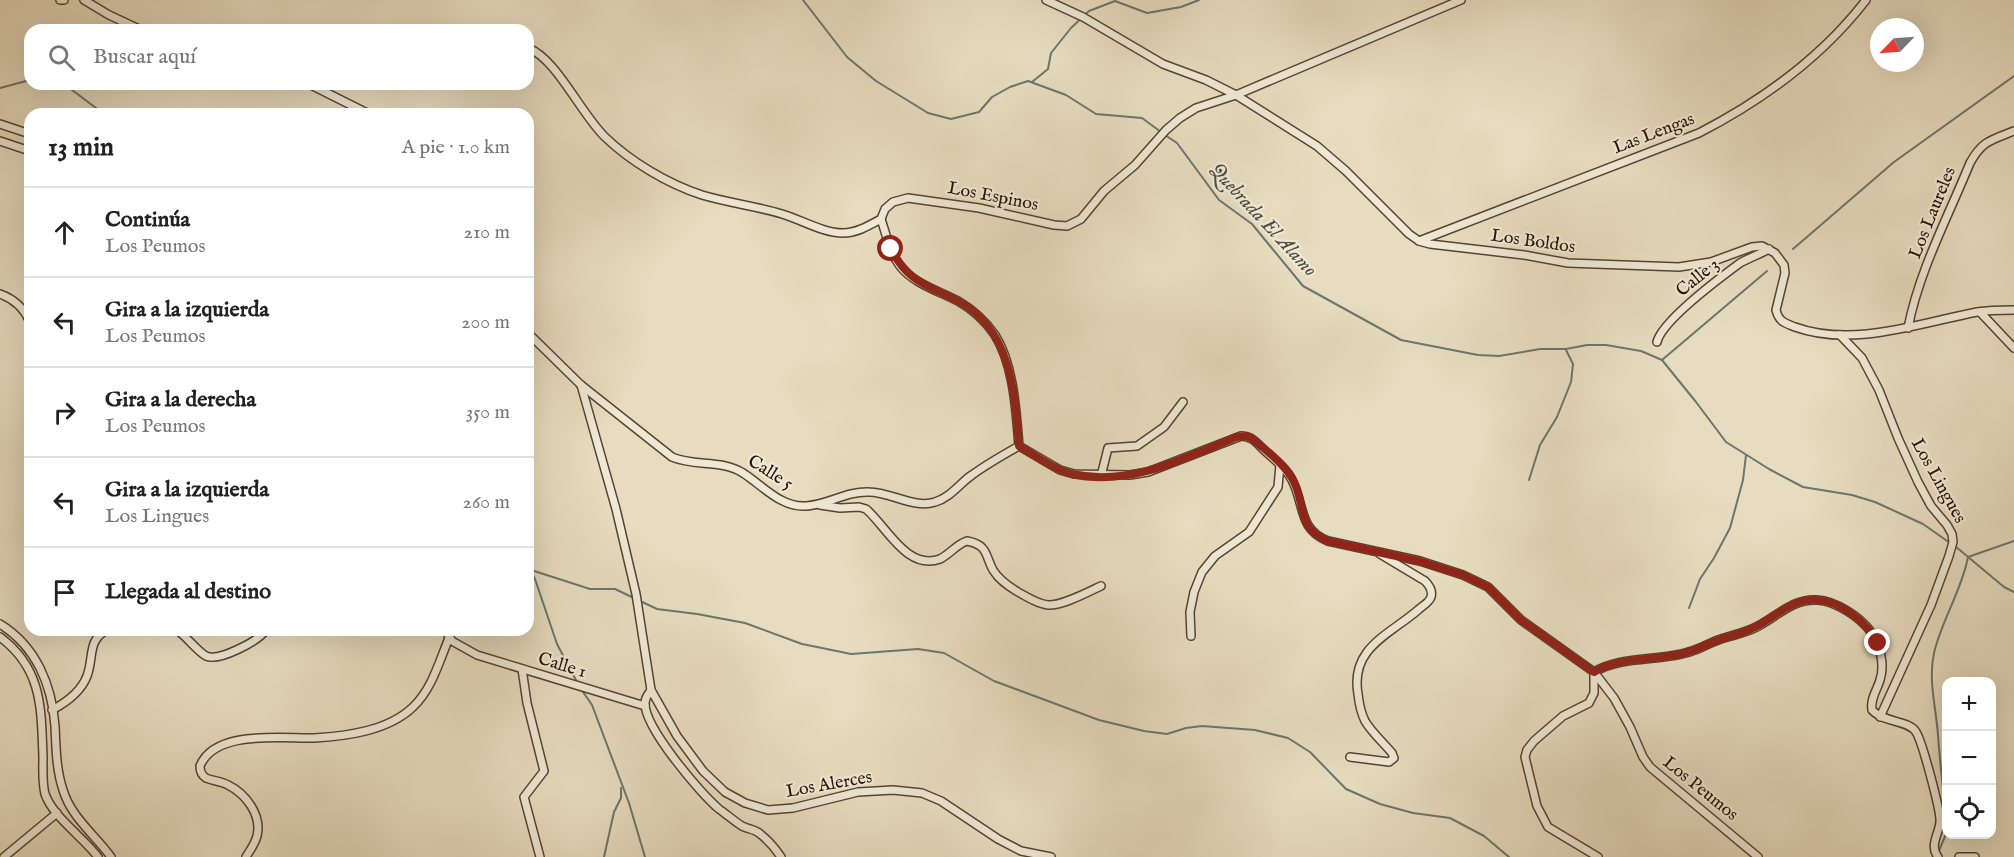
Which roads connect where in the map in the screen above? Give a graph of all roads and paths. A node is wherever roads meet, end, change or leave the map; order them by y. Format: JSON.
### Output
{"nodes":[{"id":1,"x":84,"y":0,"type":"edge"},
{"id":2,"x":1046,"y":0,"type":"edge"},
{"id":3,"x":1461,"y":0,"type":"edge"},
{"id":4,"x":1866,"y":0,"type":"edge"},
{"id":5,"x":128,"y":24,"type":"edge"},
{"id":6,"x":534,"y":52,"type":"edge"},
{"id":7,"x":321,"y":90,"type":"edge"},
{"id":8,"x":1236,"y":95,"type":"junction"},
{"id":9,"x":357,"y":108,"type":"edge"},
{"id":10,"x":0,"y":124,"type":"edge"},
{"id":11,"x":2014,"y":131,"type":"edge"},
{"id":12,"x":24,"y":132,"type":"edge"},
{"id":13,"x":0,"y":141,"type":"edge"},
{"id":14,"x":24,"y":149,"type":"edge"},
{"id":15,"x":881,"y":219,"type":"junction"},
{"id":16,"x":1419,"y":241,"type":"junction"},
{"id":17,"x":1769,"y":249,"type":"junction"},
{"id":18,"x":0,"y":294,"type":"edge"},
{"id":19,"x":2014,"y":310,"type":"edge"},
{"id":20,"x":1980,"y":312,"type":"junction"},
{"id":21,"x":24,"y":313,"type":"edge"},
{"id":22,"x":1908,"y":328,"type":"junction"},
{"id":23,"x":1840,"y":335,"type":"junction"},
{"id":24,"x":534,"y":339,"type":"edge"},
{"id":25,"x":1657,"y":342,"type":"dead end"},
{"id":26,"x":2014,"y":348,"type":"edge"},
{"id":27,"x":582,"y":385,"type":"junction"},
{"id":28,"x":1183,"y":402,"type":"dead end"},
{"id":29,"x":1019,"y":446,"type":"junction"},
{"id":30,"x":1280,"y":465,"type":"junction"},
{"id":31,"x":1101,"y":476,"type":"junction"},
{"id":32,"x":818,"y":504,"type":"junction"},
{"id":33,"x":1373,"y":550,"type":"junction"},
{"id":34,"x":1101,"y":586,"type":"dead end"},
{"id":35,"x":0,"y":624,"type":"edge"},
{"id":36,"x":98,"y":636,"type":"edge"},
{"id":37,"x":184,"y":636,"type":"edge"},
{"id":38,"x":260,"y":636,"type":"edge"},
{"id":39,"x":1191,"y":636,"type":"dead end"},
{"id":40,"x":0,"y":637,"type":"edge"},
{"id":41,"x":449,"y":638,"type":"joint"},
{"id":42,"x":522,"y":669,"type":"junction"},
{"id":43,"x":1594,"y":672,"type":"junction"},
{"id":44,"x":651,"y":690,"type":"junction"},
{"id":45,"x":645,"y":705,"type":"junction"},
{"id":46,"x":52,"y":710,"type":"junction"},
{"id":47,"x":1880,"y":717,"type":"junction"},
{"id":48,"x":1350,"y":757,"type":"dead end"},
{"id":49,"x":57,"y":813,"type":"junction"},
{"id":50,"x":4,"y":857,"type":"edge"},
{"id":51,"x":98,"y":857,"type":"edge"},
{"id":52,"x":111,"y":857,"type":"edge"},
{"id":53,"x":246,"y":857,"type":"edge"},
{"id":54,"x":540,"y":857,"type":"edge"},
{"id":55,"x":781,"y":857,"type":"edge"},
{"id":56,"x":1051,"y":857,"type":"edge"},
{"id":57,"x":1598,"y":857,"type":"edge"},
{"id":58,"x":1758,"y":857,"type":"edge"},
{"id":59,"x":1938,"y":857,"type":"edge"},
{"id":60,"x":1959,"y":857,"type":"edge"},
{"id":61,"x":1975,"y":857,"type":"edge"}],
"edges":[{"from":1,"to":5,"type":"street"},
{"from":2,"to":8,"type":"street","name":"Los Boldos"},
{"from":3,"to":8,"type":"street","name":"Los Espinos"},
{"from":4,"to":16,"type":"street","name":"Las Lengas"},
{"from":6,"to":15,"type":"street","name":"Los Espinos"},
{"from":7,"to":9,"type":"street"},
{"from":8,"to":15,"type":"street","name":"Los Espinos"},
{"from":8,"to":16,"type":"street","name":"Los Boldos"},
{"from":10,"to":12,"type":"street"},
{"from":11,"to":22,"type":"street","name":"Los Laureles"},
{"from":13,"to":14,"type":"street"},
{"from":15,"to":29,"type":"street"},
{"from":16,"to":17,"type":"street","name":"Los Boldos"},
{"from":17,"to":23,"type":"street"},
{"from":17,"to":25,"type":"street","name":"Calle 3"},
{"from":18,"to":21,"type":"street"},
{"from":19,"to":20,"type":"street"},
{"from":20,"to":22,"type":"street"},
{"from":20,"to":26,"type":"street"},
{"from":22,"to":23,"type":"street"},
{"from":23,"to":47,"type":"street","name":"Los Lingues"},
{"from":24,"to":27,"type":"street","name":"Calle 5"},
{"from":27,"to":32,"type":"street","name":"Calle 5"},
{"from":27,"to":44,"type":"street"},
{"from":28,"to":31,"type":"street"},
{"from":29,"to":31,"type":"street","name":"Los Peumos"},
{"from":29,"to":32,"type":"street","name":"Calle 5"},
{"from":30,"to":31,"type":"street","name":"Los Peumos"},
{"from":30,"to":33,"type":"street","name":"Los Peumos"},
{"from":30,"to":39,"type":"street"},
{"from":32,"to":34,"type":"street"},
{"from":33,"to":43,"type":"street","name":"Los Peumos"},
{"from":33,"to":48,"type":"street"},
{"from":35,"to":46,"type":"street"},
{"from":36,"to":46,"type":"street"},
{"from":37,"to":38,"type":"street"},
{"from":40,"to":49,"type":"street"},
{"from":41,"to":42,"type":"street","name":"Calle 1"},
{"from":41,"to":53,"type":"street"},
{"from":42,"to":45,"type":"street","name":"Calle 1"},
{"from":42,"to":54,"type":"street"},
{"from":43,"to":47,"type":"street"},
{"from":43,"to":57,"type":"street"},
{"from":43,"to":58,"type":"street","name":"Los Peumos"},
{"from":44,"to":45,"type":"street"},
{"from":44,"to":56,"type":"street","name":"Los Alerces"},
{"from":45,"to":55,"type":"street"},
{"from":46,"to":52,"type":"street"},
{"from":47,"to":59,"type":"street"},
{"from":49,"to":50,"type":"street"},
{"from":49,"to":51,"type":"street"},
{"from":60,"to":61,"type":"street"}]}
